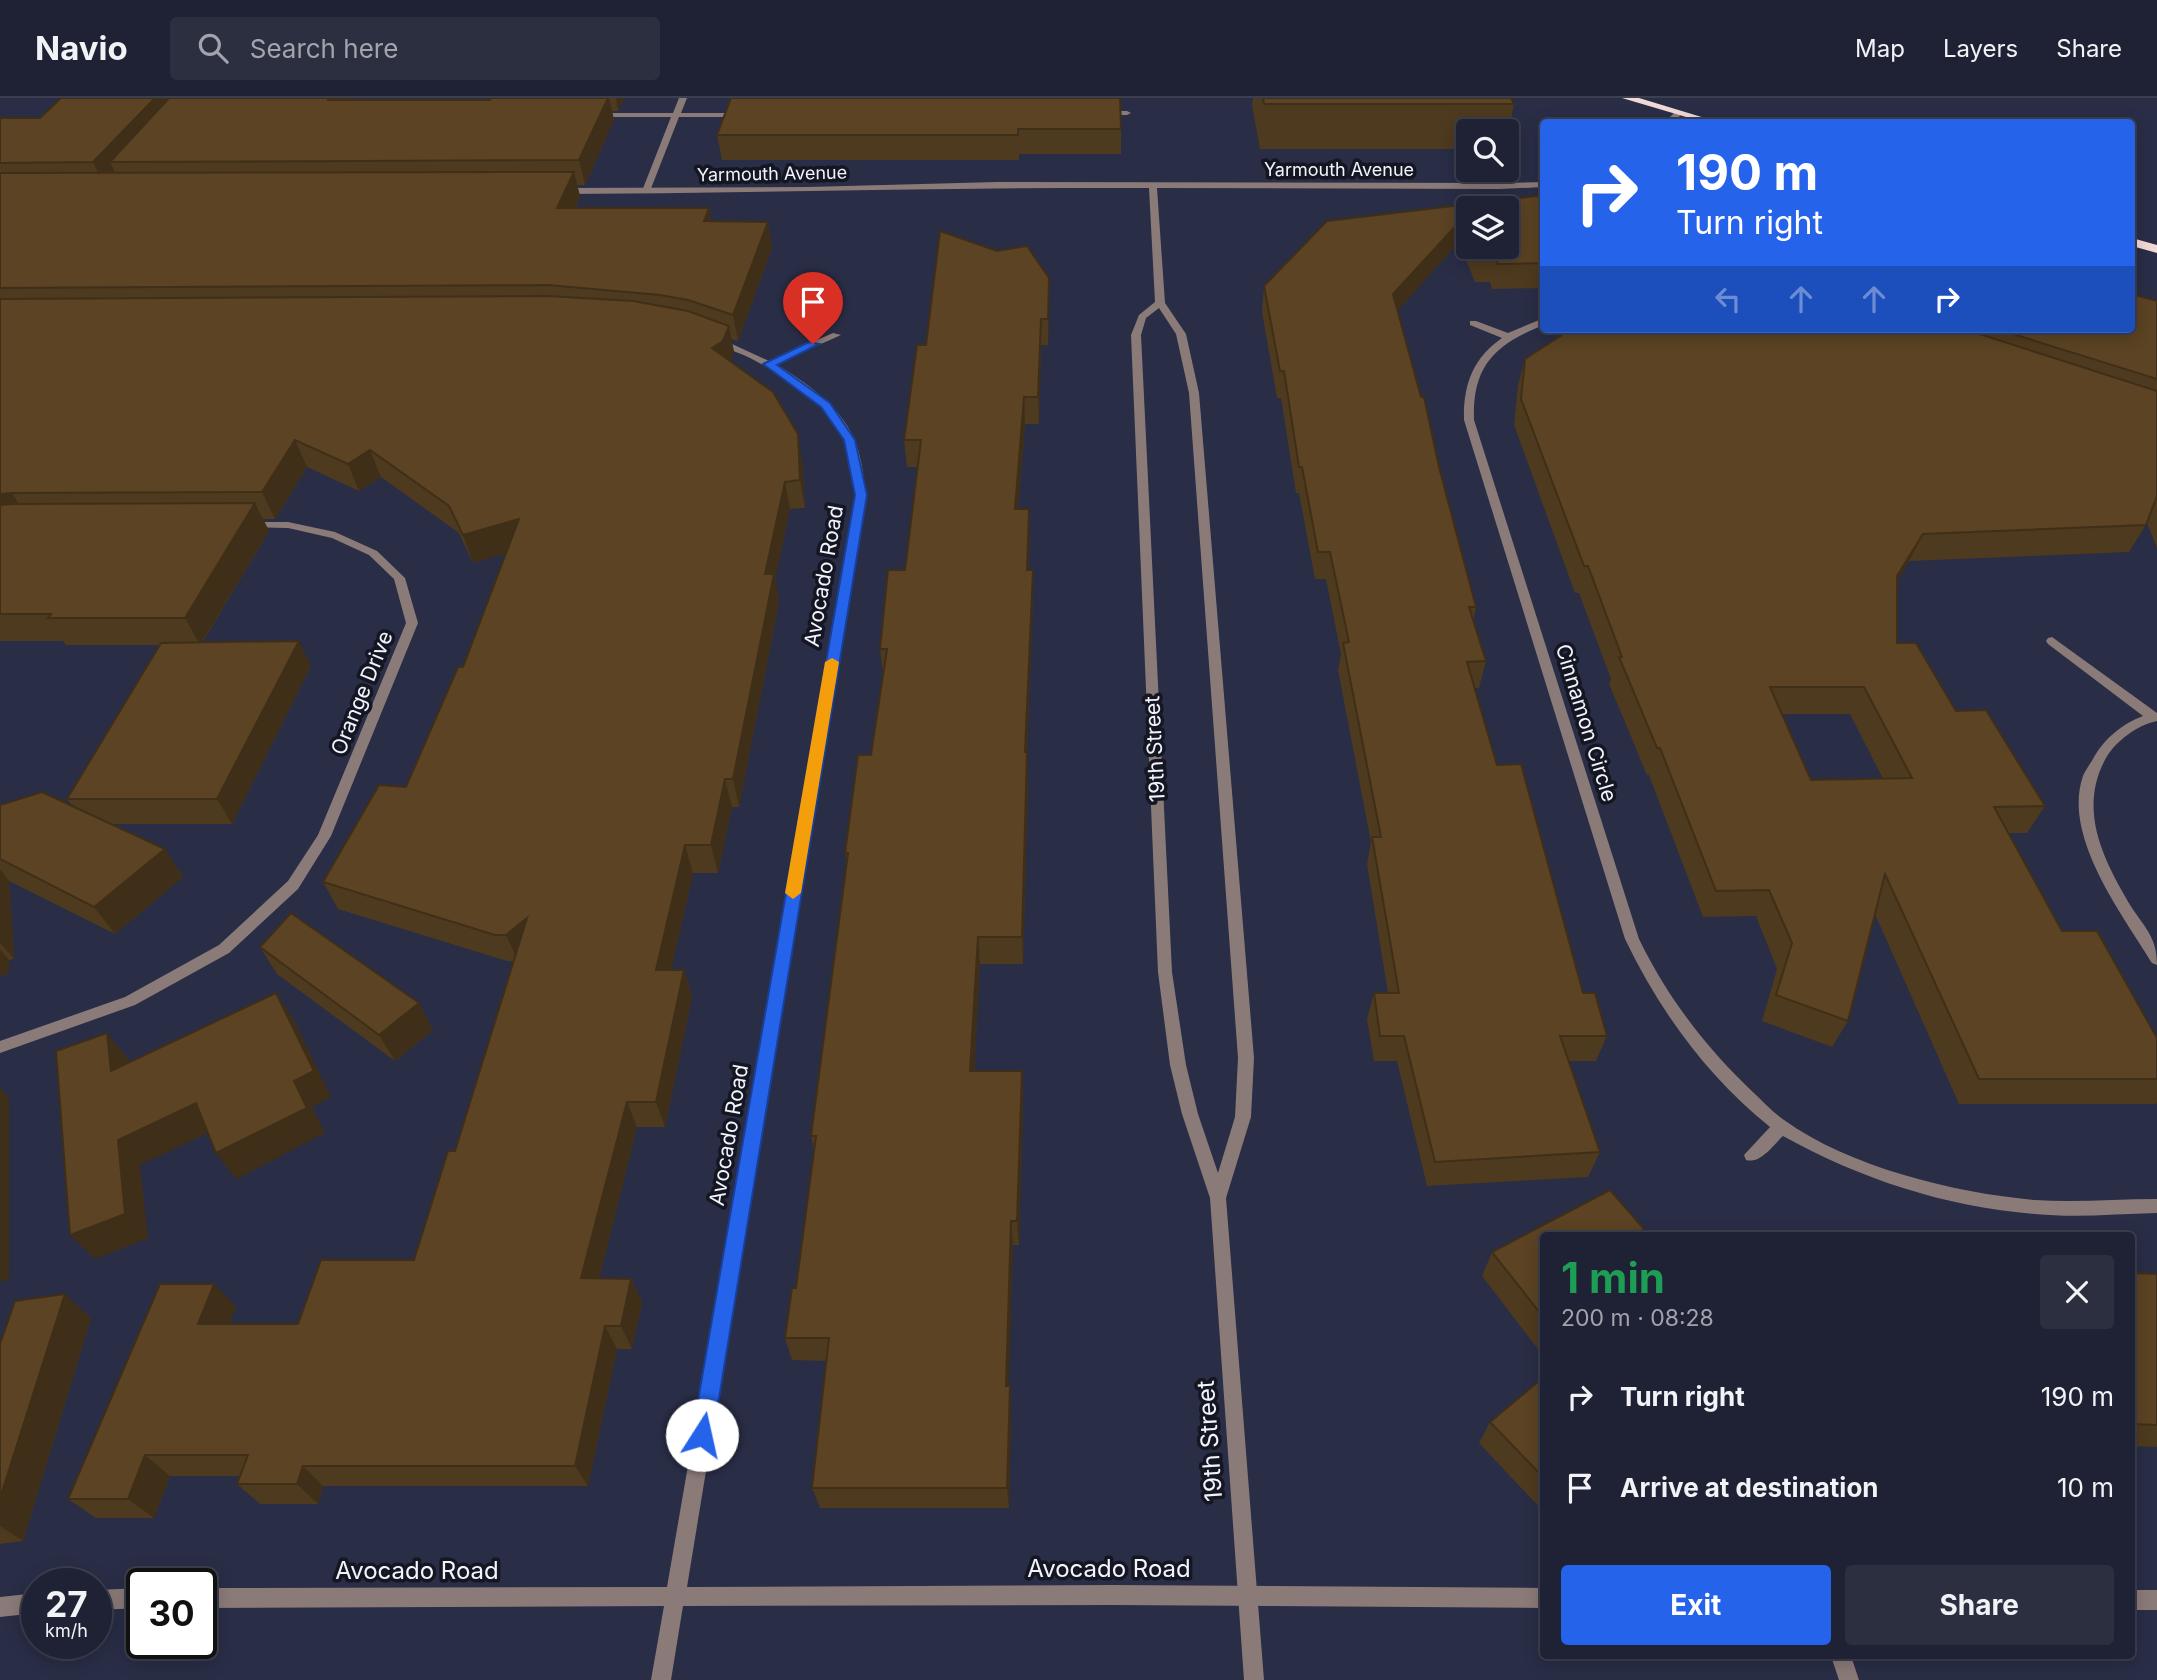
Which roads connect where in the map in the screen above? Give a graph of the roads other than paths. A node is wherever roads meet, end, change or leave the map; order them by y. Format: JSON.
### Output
{"nodes":[{"id":1,"x":683,"y":98,"type":"edge"},
{"id":2,"x":1627,"y":98,"type":"edge"},
{"id":3,"x":1090,"y":113,"type":"edge"},
{"id":4,"x":1127,"y":113,"type":"dead end"},
{"id":5,"x":1679,"y":113,"type":"junction"},
{"id":6,"x":585,"y":115,"type":"edge"},
{"id":7,"x":676,"y":115,"type":"junction"},
{"id":8,"x":746,"y":115,"type":"edge"},
{"id":9,"x":1672,"y":119,"type":"edge"},
{"id":10,"x":1702,"y":119,"type":"edge"},
{"id":11,"x":1540,"y":184,"type":"edge"},
{"id":12,"x":1153,"y":185,"type":"junction"},
{"id":13,"x":549,"y":191,"type":"edge"},
{"id":14,"x":646,"y":191,"type":"junction"},
{"id":15,"x":2135,"y":243,"type":"edge"},
{"id":16,"x":2157,"y":249,"type":"edge"},
{"id":17,"x":1160,"y":303,"type":"junction"},
{"id":18,"x":1473,"y":323,"type":"dead end"},
{"id":19,"x":1540,"y":323,"type":"edge"},
{"id":20,"x":836,"y":335,"type":"dead end"},
{"id":21,"x":1509,"y":337,"type":"junction"},
{"id":22,"x":709,"y":338,"type":"edge"},
{"id":23,"x":769,"y":364,"type":"junction"},
{"id":24,"x":233,"y":526,"type":"edge"},
{"id":25,"x":2052,"y":641,"type":"dead end"},
{"id":26,"x":2154,"y":717,"type":"edge"},
{"id":27,"x":2157,"y":959,"type":"edge"},
{"id":28,"x":0,"y":1047,"type":"edge"},
{"id":29,"x":1781,"y":1127,"type":"junction"},
{"id":30,"x":1752,"y":1155,"type":"dead end"},
{"id":31,"x":1218,"y":1198,"type":"junction"},
{"id":32,"x":2157,"y":1206,"type":"edge"},
{"id":33,"x":1248,"y":1595,"type":"junction"},
{"id":34,"x":675,"y":1597,"type":"junction"},
{"id":35,"x":217,"y":1598,"type":"edge"},
{"id":36,"x":1540,"y":1598,"type":"edge"},
{"id":37,"x":2135,"y":1600,"type":"edge"},
{"id":38,"x":2157,"y":1600,"type":"edge"},
{"id":39,"x":21,"y":1605,"type":"edge"},
{"id":40,"x":0,"y":1607,"type":"edge"},
{"id":41,"x":1842,"y":1659,"type":"edge"},
{"id":42,"x":661,"y":1680,"type":"edge"},
{"id":43,"x":1254,"y":1680,"type":"edge"},
{"id":44,"x":1849,"y":1680,"type":"edge"}],
"edges":[{"from":1,"to":7,"type":"street"},
{"from":2,"to":5,"type":"highway"},
{"from":3,"to":4,"type":"street"},
{"from":5,"to":9,"type":"street"},
{"from":5,"to":10,"type":"highway"},
{"from":6,"to":7,"type":"street"},
{"from":7,"to":8,"type":"street"},
{"from":7,"to":14,"type":"street"},
{"from":11,"to":12,"type":"street","name":"Yarmouth Avenue"},
{"from":12,"to":14,"type":"street","name":"Yarmouth Avenue"},
{"from":12,"to":17,"type":"street"},
{"from":13,"to":14,"type":"street","name":"Yarmouth Avenue"},
{"from":15,"to":16,"type":"highway"},
{"from":17,"to":31,"type":"street","name":"19th Street"},
{"from":17,"to":31,"type":"street","name":"19th Street"},
{"from":18,"to":21,"type":"street"},
{"from":19,"to":21,"type":"street","name":"Cinnamon Circle"},
{"from":20,"to":23,"type":"street"},
{"from":21,"to":29,"type":"street","name":"Cinnamon Circle"},
{"from":22,"to":23,"type":"street","name":"Avocado Road"},
{"from":23,"to":34,"type":"street","name":"Avocado Road"},
{"from":24,"to":28,"type":"street","name":"Orange Drive"},
{"from":25,"to":26,"type":"street"},
{"from":26,"to":27,"type":"street"},
{"from":29,"to":30,"type":"street"},
{"from":29,"to":32,"type":"street","name":"Cinnamon Circle"},
{"from":31,"to":33,"type":"street","name":"19th Street"},
{"from":33,"to":34,"type":"street","name":"Avocado Road"},
{"from":33,"to":36,"type":"street","name":"Avocado Road"},
{"from":33,"to":43,"type":"street","name":"19th Street"},
{"from":34,"to":35,"type":"street","name":"Avocado Road"},
{"from":34,"to":42,"type":"street","name":"Avocado Road"},
{"from":37,"to":38,"type":"street"},
{"from":39,"to":40,"type":"street"},
{"from":41,"to":44,"type":"street"}]}
